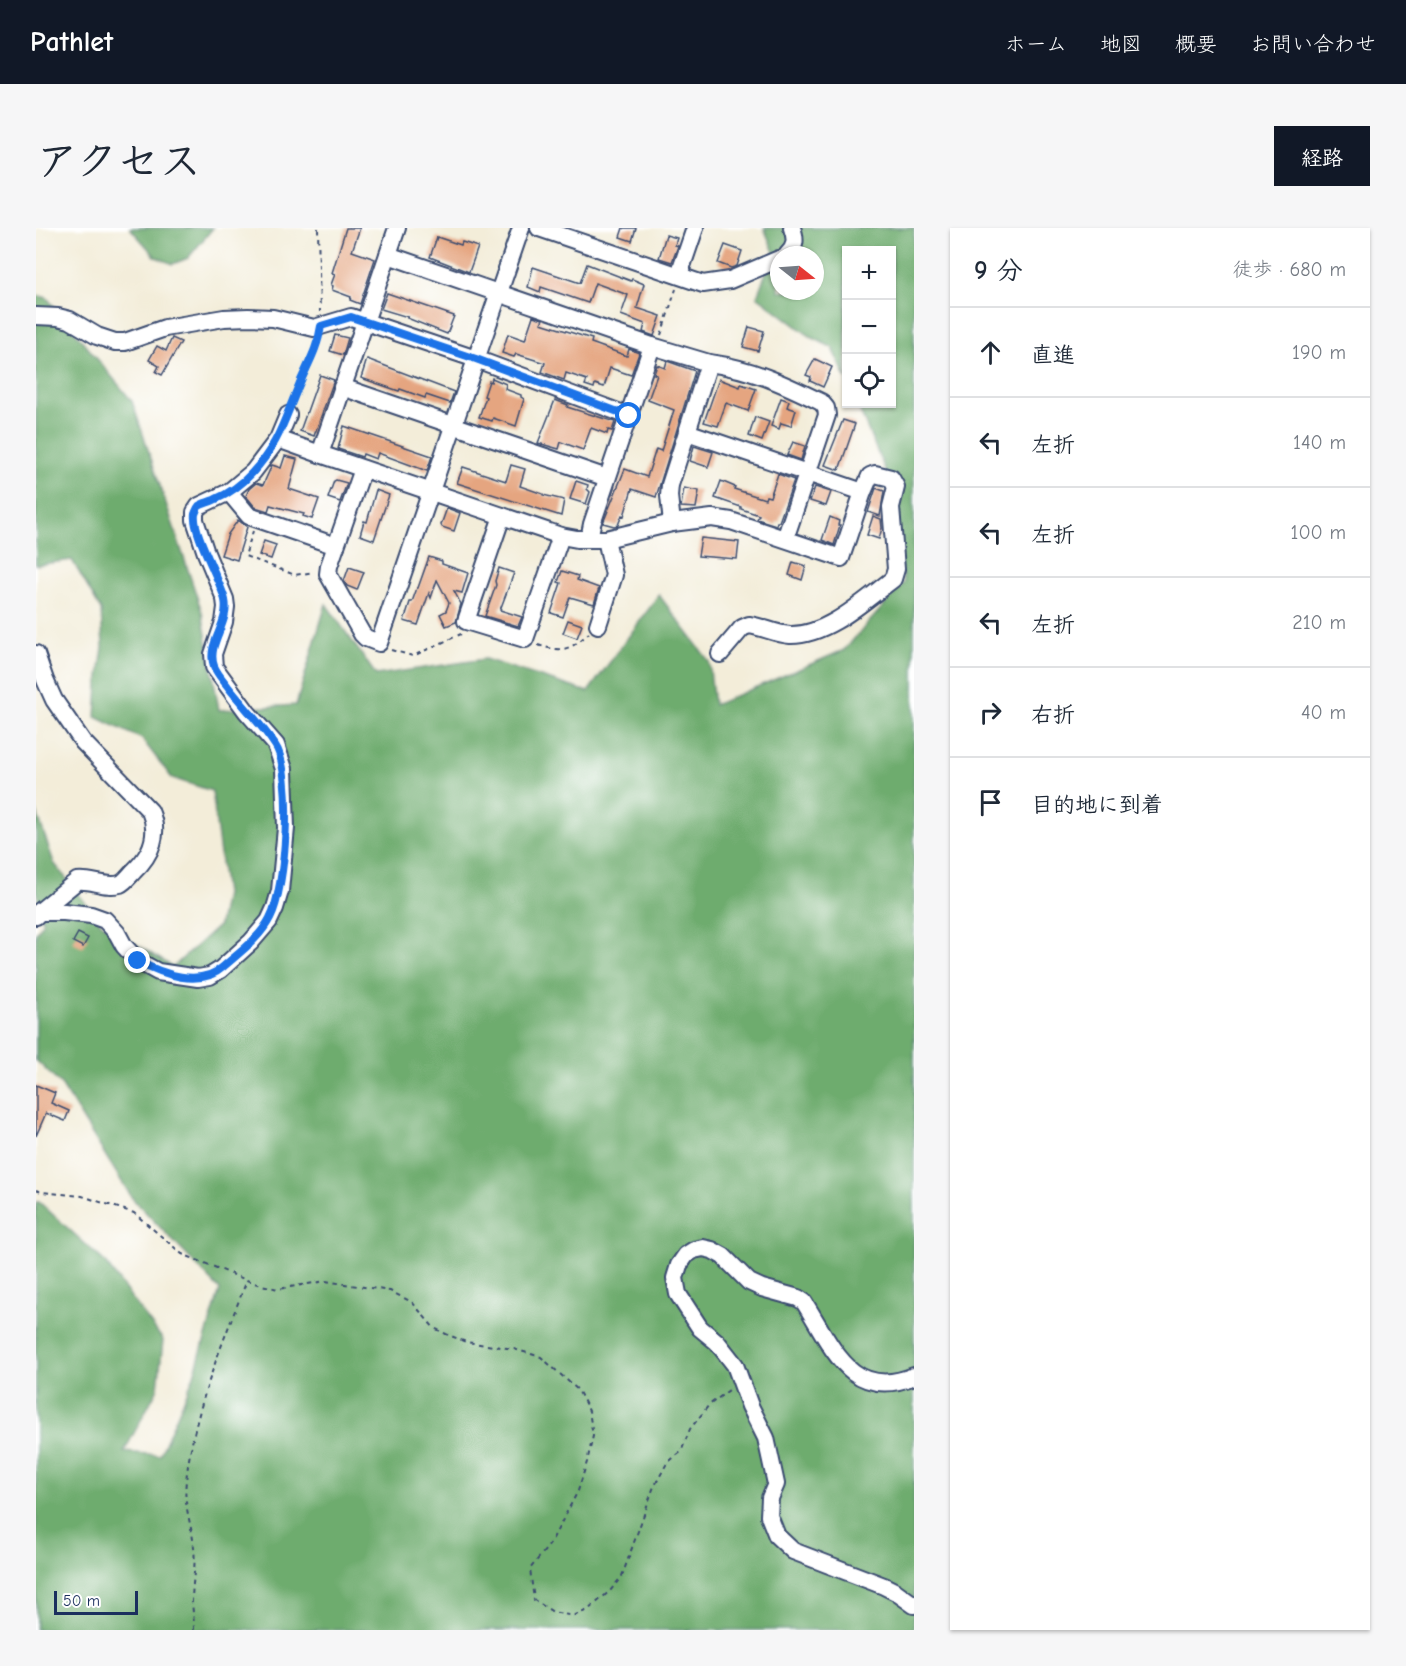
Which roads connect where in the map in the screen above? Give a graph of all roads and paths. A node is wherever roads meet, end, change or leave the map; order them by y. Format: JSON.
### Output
{"nodes":[{"id":1,"x":318,"y":228,"type":"edge"},
{"id":2,"x":397,"y":228,"type":"edge"},
{"id":3,"x":521,"y":228,"type":"edge"},
{"id":4,"x":539,"y":228,"type":"edge"},
{"id":5,"x":695,"y":228,"type":"edge"},
{"id":6,"x":792,"y":228,"type":"edge"},
{"id":7,"x":794,"y":246,"type":"edge"},
{"id":8,"x":388,"y":255,"type":"junction"},
{"id":9,"x":770,"y":263,"type":"edge"},
{"id":10,"x":679,"y":275,"type":"junction"},
{"id":11,"x":499,"y":293,"type":"junction"},
{"id":12,"x":36,"y":316,"type":"edge"},
{"id":13,"x":364,"y":322,"type":"junction"},
{"id":14,"x":321,"y":326,"type":"junction"},
{"id":15,"x":652,"y":346,"type":"junction"},
{"id":16,"x":476,"y":359,"type":"junction"},
{"id":17,"x":709,"y":363,"type":"junction"},
{"id":18,"x":342,"y":387,"type":"junction"},
{"id":19,"x":288,"y":415,"type":"joint"},
{"id":20,"x":629,"y":416,"type":"junction"},
{"id":21,"x":453,"y":425,"type":"junction"},
{"id":22,"x":687,"y":432,"type":"junction"},
{"id":23,"x":278,"y":438,"type":"junction"},
{"id":24,"x":320,"y":454,"type":"junction"},
{"id":25,"x":363,"y":468,"type":"junction"},
{"id":26,"x":807,"y":473,"type":"junction"},
{"id":27,"x":607,"y":478,"type":"junction"},
{"id":28,"x":431,"y":491,"type":"junction"},
{"id":29,"x":229,"y":492,"type":"junction"},
{"id":30,"x":863,"y":492,"type":"junction"},
{"id":31,"x":502,"y":516,"type":"junction"},
{"id":32,"x":257,"y":519,"type":"junction"},
{"id":33,"x":672,"y":523,"type":"junction"},
{"id":34,"x":561,"y":536,"type":"junction"},
{"id":35,"x":597,"y":539,"type":"junction"},
{"id":36,"x":785,"y":539,"type":"junction"},
{"id":37,"x":336,"y":546,"type":"junction"},
{"id":38,"x":328,"y":574,"type":"junction"},
{"id":39,"x":479,"y":624,"type":"junction"},
{"id":40,"x":598,"y":625,"type":"joint"},
{"id":41,"x":525,"y":639,"type":"junction"},
{"id":42,"x":379,"y":643,"type":"junction"},
{"id":43,"x":36,"y":654,"type":"edge"},
{"id":44,"x":720,"y":654,"type":"dead end"},
{"id":45,"x":38,"y":914,"type":"edge"},
{"id":46,"x":36,"y":1190,"type":"edge"},
{"id":47,"x":247,"y":1280,"type":"junction"},
{"id":48,"x":914,"y":1376,"type":"edge"},
{"id":49,"x":743,"y":1385,"type":"junction"},
{"id":50,"x":914,"y":1605,"type":"edge"},
{"id":51,"x":194,"y":1630,"type":"edge"}],
"edges":[{"from":1,"to":14,"type":"path"},
{"from":2,"to":8,"type":"street"},
{"from":3,"to":11,"type":"street"},
{"from":4,"to":10,"type":"street"},
{"from":5,"to":10,"type":"street"},
{"from":6,"to":7,"type":"street"},
{"from":8,"to":11,"type":"street"},
{"from":8,"to":13,"type":"street"},
{"from":9,"to":10,"type":"street"},
{"from":10,"to":15,"type":"path"},
{"from":11,"to":15,"type":"street"},
{"from":11,"to":16,"type":"street"},
{"from":12,"to":14,"type":"street"},
{"from":13,"to":14,"type":"street"},
{"from":13,"to":16,"type":"street"},
{"from":13,"to":18,"type":"street"},
{"from":14,"to":19,"type":"path"},
{"from":15,"to":17,"type":"street"},
{"from":15,"to":20,"type":"street"},
{"from":16,"to":20,"type":"street"},
{"from":16,"to":21,"type":"street"},
{"from":17,"to":22,"type":"street"},
{"from":17,"to":26,"type":"street"},
{"from":18,"to":21,"type":"street"},
{"from":18,"to":24,"type":"street"},
{"from":19,"to":23,"type":"street"},
{"from":20,"to":27,"type":"street"},
{"from":21,"to":27,"type":"street"},
{"from":21,"to":28,"type":"street"},
{"from":22,"to":26,"type":"street"},
{"from":22,"to":33,"type":"street"},
{"from":23,"to":24,"type":"street"},
{"from":23,"to":29,"type":"street"},
{"from":24,"to":25,"type":"street"},
{"from":25,"to":28,"type":"street"},
{"from":25,"to":37,"type":"street"},
{"from":26,"to":30,"type":"street"},
{"from":26,"to":36,"type":"street"},
{"from":27,"to":35,"type":"street"},
{"from":28,"to":31,"type":"street"},
{"from":28,"to":42,"type":"street"},
{"from":29,"to":32,"type":"street"},
{"from":29,"to":45,"type":"street"},
{"from":30,"to":36,"type":"street"},
{"from":30,"to":44,"type":"street"},
{"from":31,"to":34,"type":"street"},
{"from":31,"to":39,"type":"street"},
{"from":32,"to":37,"type":"street"},
{"from":32,"to":38,"type":"path"},
{"from":33,"to":35,"type":"street"},
{"from":33,"to":36,"type":"street"},
{"from":34,"to":35,"type":"street"},
{"from":34,"to":41,"type":"street"},
{"from":35,"to":40,"type":"street"},
{"from":37,"to":38,"type":"street"},
{"from":38,"to":42,"type":"street"},
{"from":39,"to":41,"type":"street"},
{"from":39,"to":42,"type":"path"},
{"from":40,"to":41,"type":"path"},
{"from":43,"to":45,"type":"street"},
{"from":46,"to":47,"type":"path"},
{"from":47,"to":49,"type":"path"},
{"from":47,"to":51,"type":"path"},
{"from":48,"to":49,"type":"street"},
{"from":49,"to":50,"type":"street"}]}
